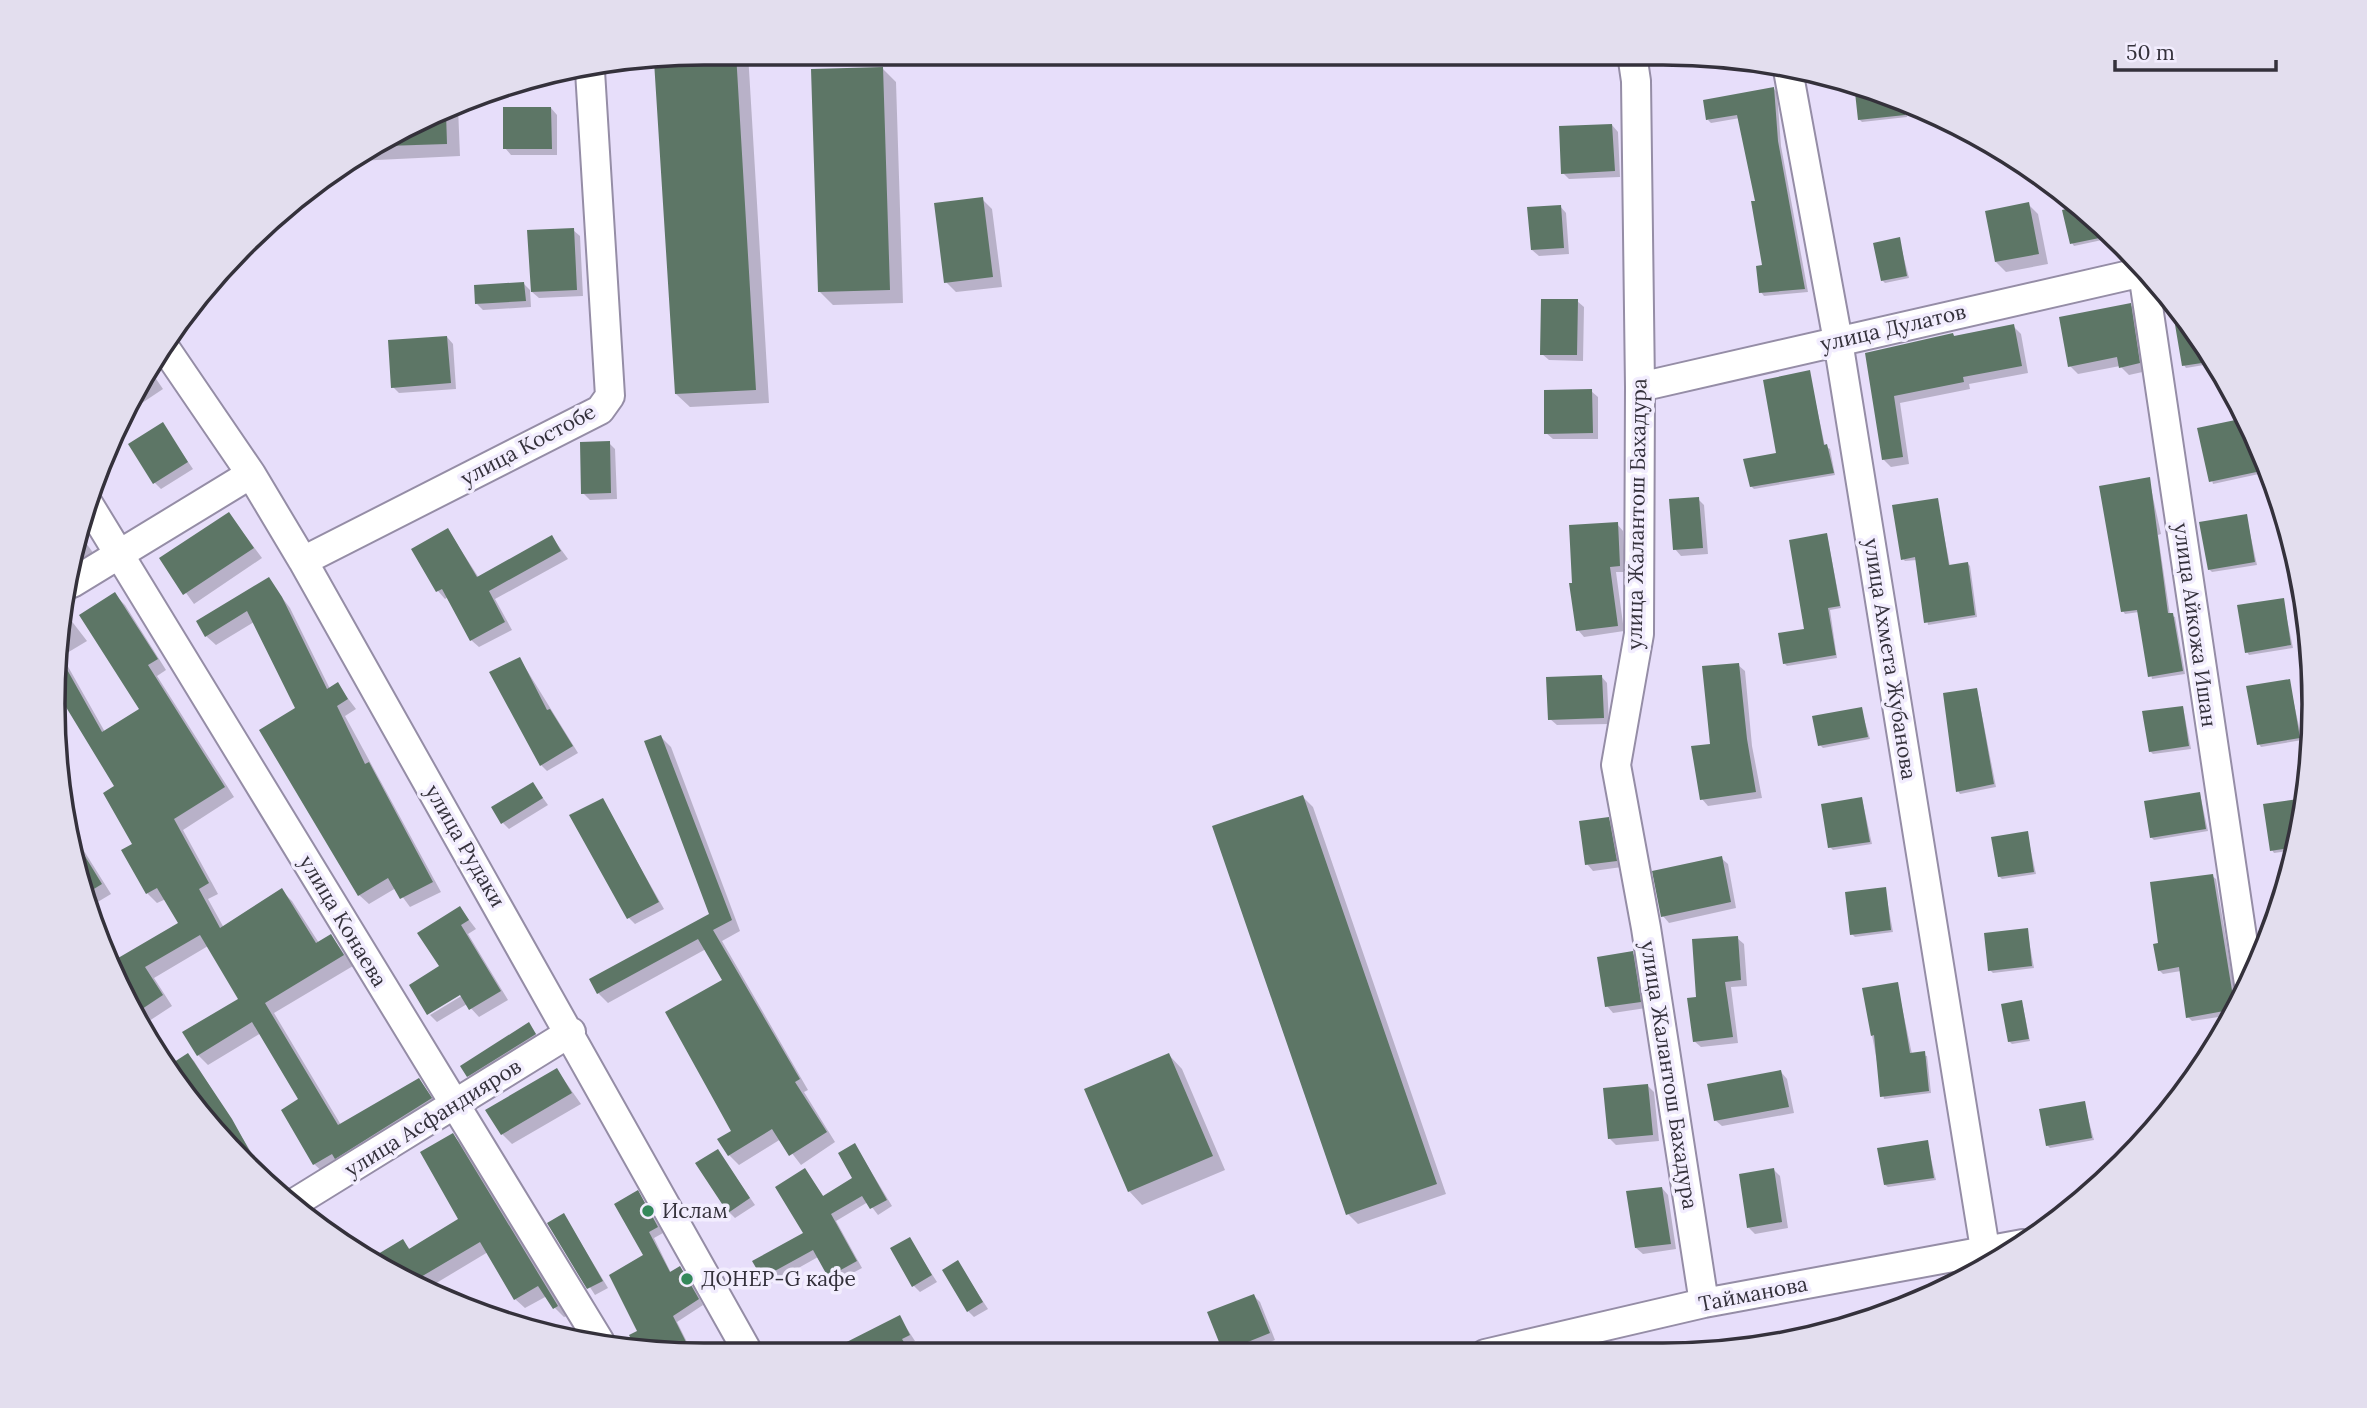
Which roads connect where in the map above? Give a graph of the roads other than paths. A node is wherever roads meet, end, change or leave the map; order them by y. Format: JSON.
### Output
{"nodes":[{"id":1,"x":1634,"y":65,"type":"edge"},
{"id":2,"x":590,"y":75,"type":"edge"},
{"id":3,"x":1789,"y":77,"type":"edge"},
{"id":4,"x":2134,"y":272,"type":"edge"},
{"id":5,"x":2146,"y":286,"type":"edge"},
{"id":6,"x":1838,"y":341,"type":"junction"},
{"id":7,"x":169,"y":354,"type":"edge"},
{"id":8,"x":1640,"y":387,"type":"junction"},
{"id":9,"x":251,"y":474,"type":"junction"},
{"id":10,"x":95,"y":513,"type":"edge"},
{"id":11,"x":120,"y":553,"type":"junction"},
{"id":12,"x":303,"y":561,"type":"junction"},
{"id":13,"x":77,"y":580,"type":"edge"},
{"id":14,"x":2246,"y":965,"type":"edge"},
{"id":15,"x":570,"y":1032,"type":"junction"},
{"id":16,"x":454,"y":1105,"type":"junction"},
{"id":17,"x":301,"y":1199,"type":"edge"},
{"id":18,"x":2001,"y":1247,"type":"edge"},
{"id":19,"x":1985,"y":1249,"type":"junction"},
{"id":20,"x":1704,"y":1303,"type":"junction"},
{"id":21,"x":595,"y":1334,"type":"edge"},
{"id":22,"x":743,"y":1343,"type":"edge"},
{"id":23,"x":1532,"y":1343,"type":"edge"}],
"edges":[{"from":1,"to":8,"type":"street","name":"улица Жалантош Бахадура"},
{"from":2,"to":12,"type":"street","name":"улица Костобе"},
{"from":3,"to":6,"type":"street","name":"улица Ахмета Жубанова"},
{"from":4,"to":6,"type":"street","name":"улица Дулатов"},
{"from":5,"to":14,"type":"street","name":"улица Айкожа Ишан"},
{"from":6,"to":8,"type":"street","name":"улица Дулатов"},
{"from":6,"to":19,"type":"street","name":"улица Ахмета Жубанова"},
{"from":7,"to":9,"type":"street","name":"улица Рудаки"},
{"from":8,"to":20,"type":"street","name":"улица Жалантош Бахадура"},
{"from":9,"to":11,"type":"street"},
{"from":9,"to":12,"type":"street","name":"улица Рудаки"},
{"from":10,"to":11,"type":"street","name":"улица Конаева"},
{"from":11,"to":13,"type":"street"},
{"from":11,"to":16,"type":"street","name":"улица Конаева"},
{"from":12,"to":15,"type":"street","name":"улица Рудаки"},
{"from":15,"to":16,"type":"street","name":"улица Асфандияров"},
{"from":15,"to":22,"type":"street","name":"улица Рудаки"},
{"from":16,"to":17,"type":"street","name":"улица Асфандияров"},
{"from":16,"to":21,"type":"street","name":"улица Конаева"},
{"from":18,"to":19,"type":"street","name":"Тайманова"},
{"from":19,"to":20,"type":"street","name":"Тайманова"},
{"from":20,"to":23,"type":"street","name":"Тайманова"}]}
